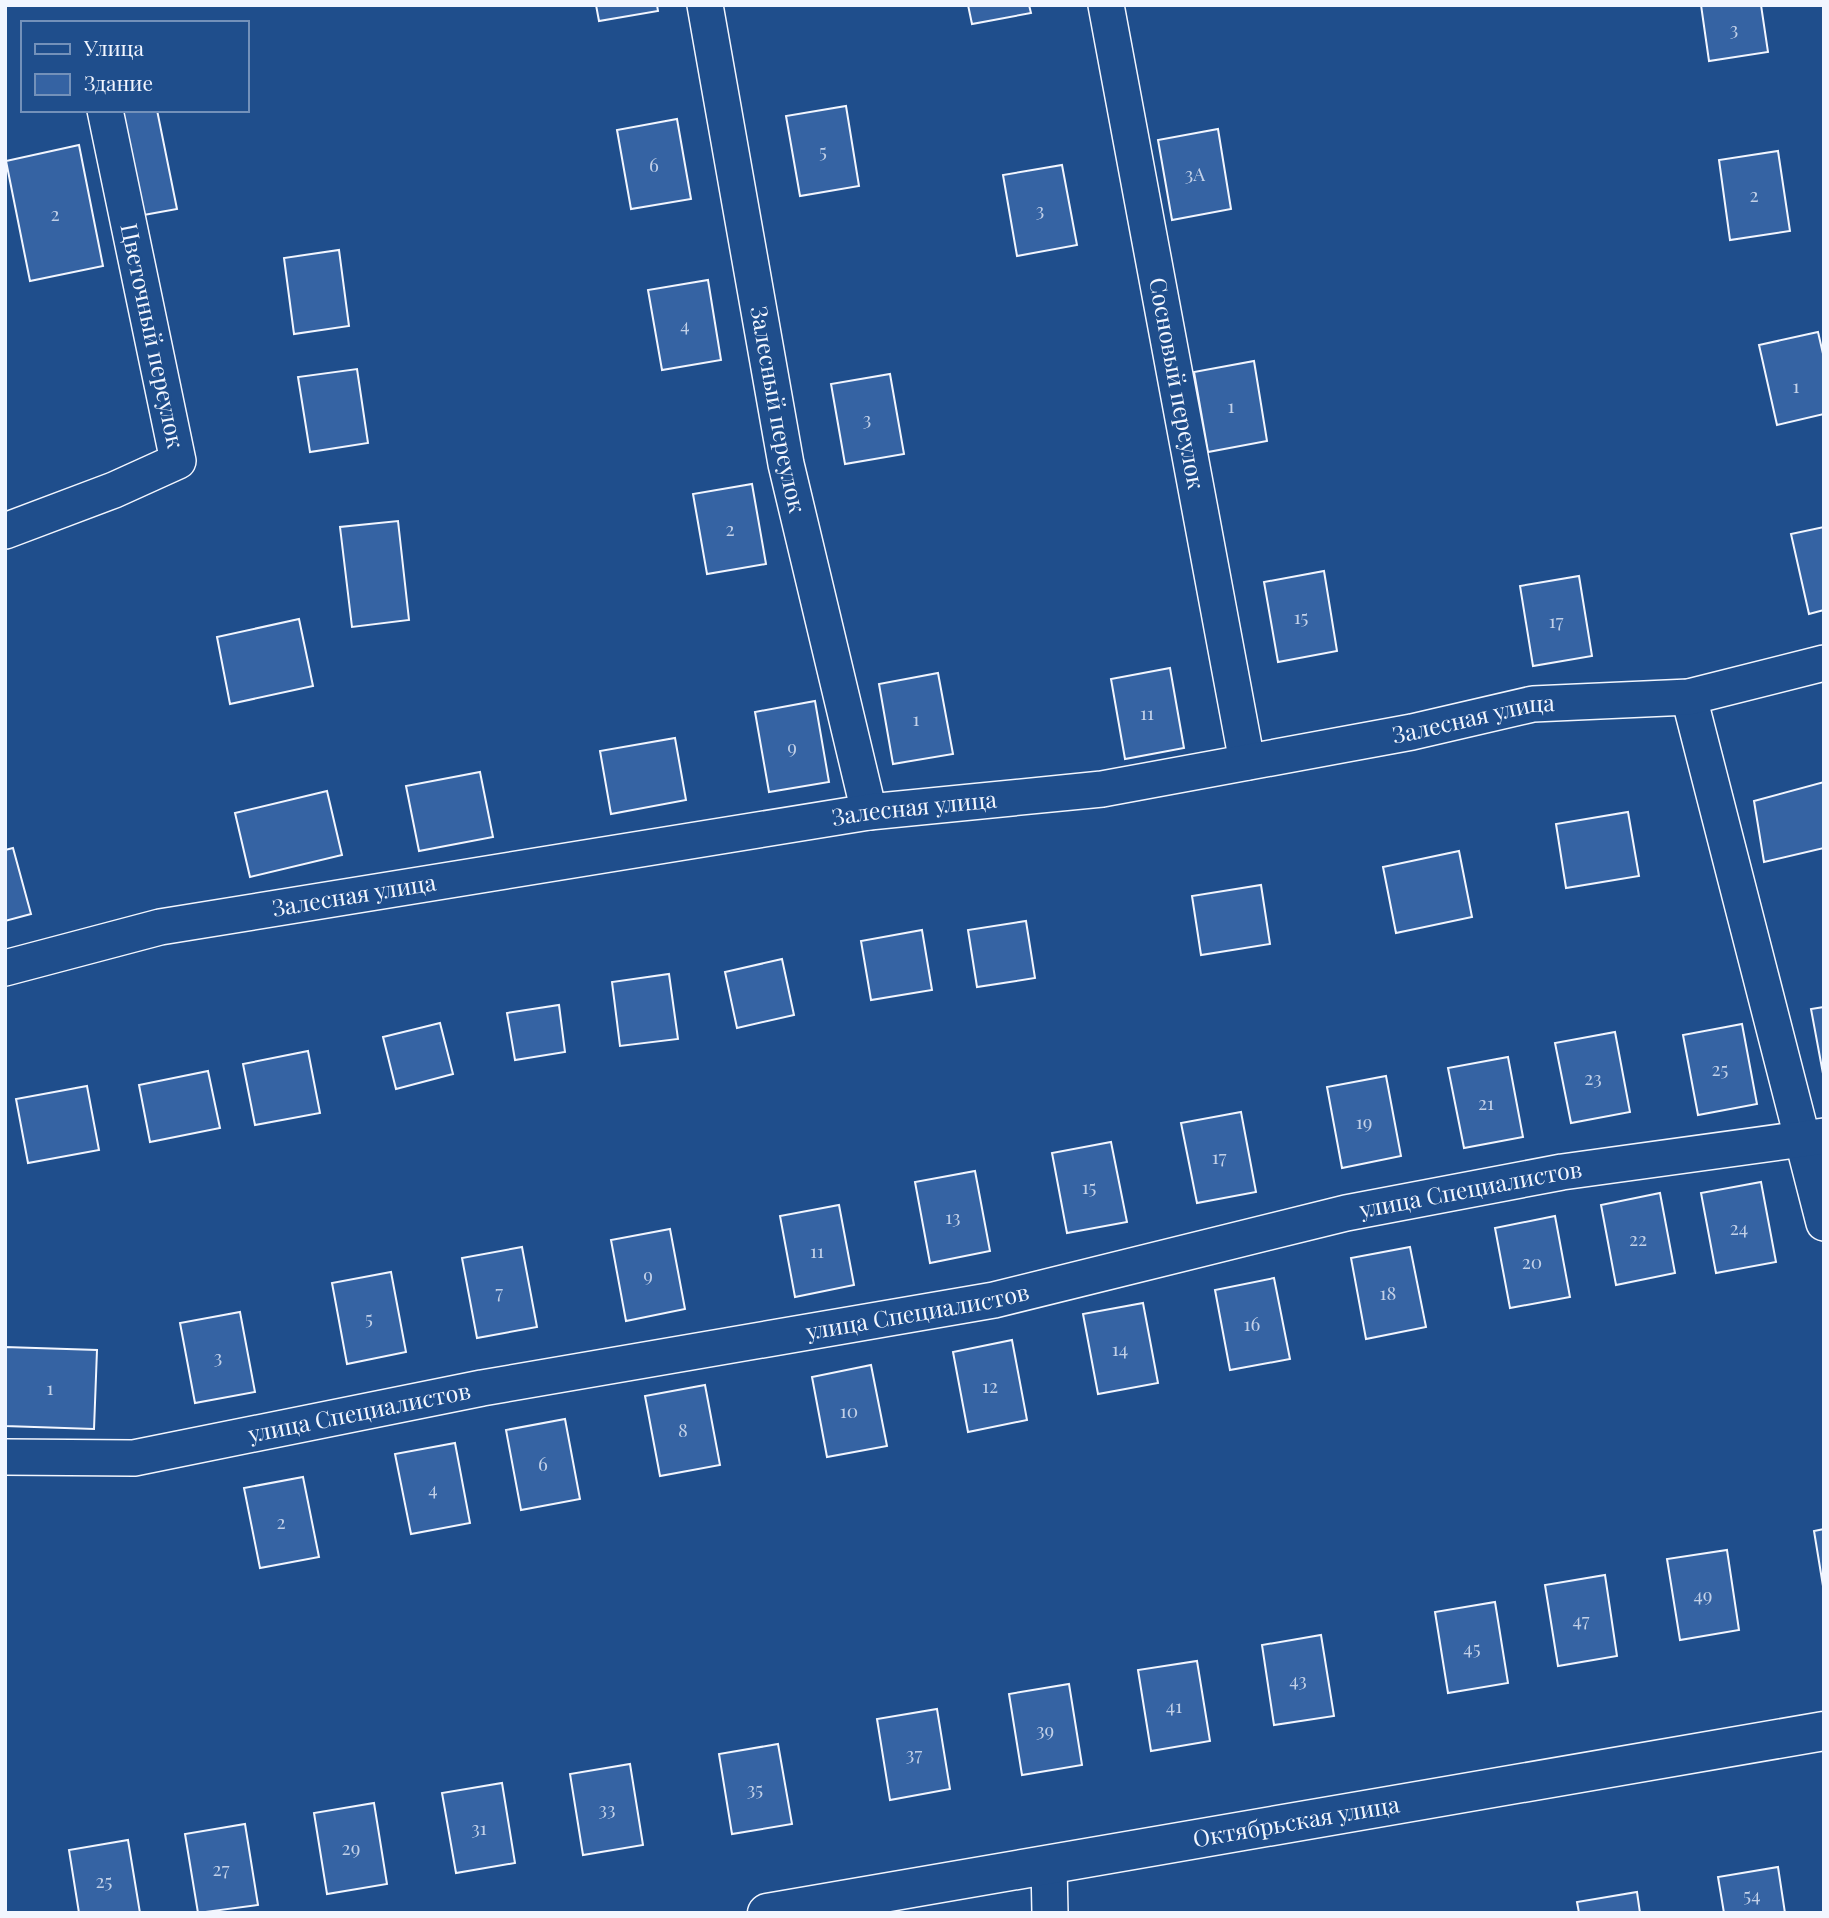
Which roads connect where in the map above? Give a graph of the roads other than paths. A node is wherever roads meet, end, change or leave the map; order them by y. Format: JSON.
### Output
{"nodes":[{"id":1,"x":705,"y":5,"type":"edge"},
{"id":2,"x":1106,"y":5,"type":"edge"},
{"id":3,"x":105,"y":112,"type":"edge"},
{"id":4,"x":5,"y":531,"type":"edge"},
{"id":5,"x":1824,"y":663,"type":"edge"},
{"id":6,"x":1689,"y":698,"type":"junction"},
{"id":7,"x":1247,"y":762,"type":"junction"},
{"id":8,"x":869,"y":812,"type":"junction"},
{"id":9,"x":5,"y":968,"type":"edge"},
{"id":10,"x":1813,"y":1137,"type":"edge"},
{"id":11,"x":1824,"y":1223,"type":"edge"},
{"id":12,"x":5,"y":1457,"type":"edge"},
{"id":13,"x":1824,"y":1731,"type":"edge"},
{"id":14,"x":1049,"y":1866,"type":"junction"},
{"id":15,"x":767,"y":1913,"type":"edge"},
{"id":16,"x":1050,"y":1913,"type":"edge"}],
"edges":[{"from":1,"to":8,"type":"street","name":"Залесный переулок"},
{"from":2,"to":7,"type":"street","name":"Сосновый переулок"},
{"from":3,"to":4,"type":"street","name":"Цветочный переулок"},
{"from":5,"to":6,"type":"street","name":"Залесная улица"},
{"from":6,"to":7,"type":"street","name":"Залесная улица"},
{"from":6,"to":10,"type":"street"},
{"from":7,"to":8,"type":"street","name":"Залесная улица"},
{"from":8,"to":9,"type":"street","name":"Залесная улица"},
{"from":10,"to":11,"type":"street"},
{"from":10,"to":12,"type":"street","name":"улица Специалистов"},
{"from":13,"to":14,"type":"main road","name":"Октябрьская улица"},
{"from":14,"to":15,"type":"main road","name":"Октябрьская улица"},
{"from":14,"to":16,"type":"street"}]}
